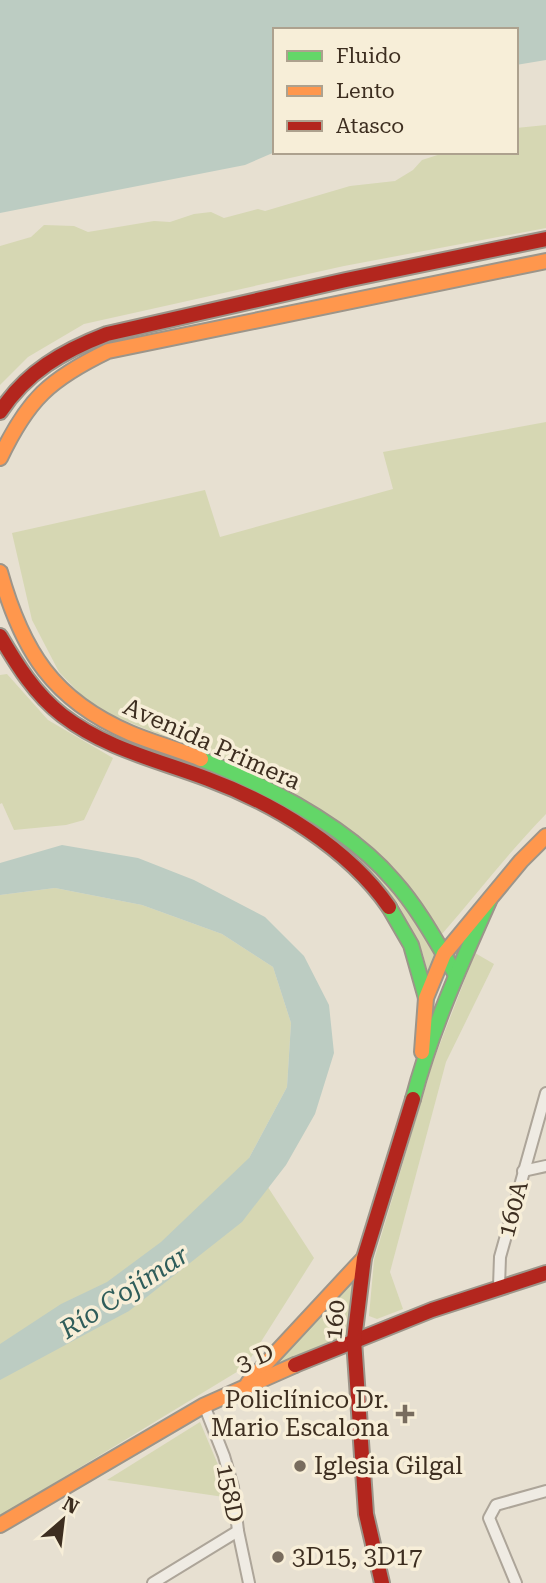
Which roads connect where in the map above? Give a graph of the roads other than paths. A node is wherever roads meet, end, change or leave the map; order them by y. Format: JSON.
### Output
{"nodes":[{"id":1,"x":546,"y":239,"type":"edge"},
{"id":2,"x":546,"y":261,"type":"edge"},
{"id":3,"x":346,"y":280,"type":"junction"},
{"id":4,"x":352,"y":299,"type":"junction"},
{"id":5,"x":107,"y":334,"type":"junction"},
{"id":6,"x":114,"y":350,"type":"junction"},
{"id":7,"x":0,"y":412,"type":"edge"},
{"id":8,"x":0,"y":458,"type":"edge"},
{"id":9,"x":0,"y":572,"type":"edge"},
{"id":10,"x":0,"y":636,"type":"edge"},
{"id":11,"x":546,"y":836,"type":"edge"},
{"id":12,"x":489,"y":901,"type":"junction"},
{"id":13,"x":444,"y":954,"type":"junction"},
{"id":14,"x":456,"y":975,"type":"junction"},
{"id":15,"x":450,"y":993,"type":"junction"},
{"id":16,"x":426,"y":998,"type":"junction"},
{"id":17,"x":421,"y":1068,"type":"junction"},
{"id":18,"x":546,"y":1093,"type":"edge"},
{"id":19,"x":546,"y":1166,"type":"edge"},
{"id":20,"x":523,"y":1171,"type":"junction"},
{"id":21,"x":364,"y":1258,"type":"junction"},
{"id":22,"x":546,"y":1273,"type":"edge"},
{"id":23,"x":499,"y":1286,"type":"junction"},
{"id":24,"x":354,"y":1339,"type":"junction"},
{"id":25,"x":244,"y":1386,"type":"junction"},
{"id":26,"x":204,"y":1405,"type":"junction"},
{"id":27,"x":546,"y":1490,"type":"edge"},
{"id":28,"x":0,"y":1525,"type":"edge"},
{"id":29,"x":238,"y":1531,"type":"junction"},
{"id":30,"x":153,"y":1583,"type":"edge"},
{"id":31,"x":249,"y":1583,"type":"edge"},
{"id":32,"x":382,"y":1583,"type":"edge"},
{"id":33,"x":516,"y":1583,"type":"edge"}],
"edges":[{"from":1,"to":3,"type":"street"},
{"from":2,"to":4,"type":"street"},
{"from":3,"to":4,"type":"street"},
{"from":3,"to":5,"type":"street"},
{"from":4,"to":6,"type":"street"},
{"from":5,"to":6,"type":"street"},
{"from":5,"to":7,"type":"street"},
{"from":6,"to":8,"type":"street"},
{"from":9,"to":13,"type":"street","name":"Avenida Primera"},
{"from":10,"to":16,"type":"street","name":"Avenida Primera"},
{"from":11,"to":12,"type":"street","name":"160"},
{"from":12,"to":13,"type":"street","name":"160"},
{"from":12,"to":14,"type":"street","name":"160"},
{"from":13,"to":14,"type":"street","name":"Avenida Primera"},
{"from":13,"to":16,"type":"street","name":"160"},
{"from":14,"to":15,"type":"street","name":"160"},
{"from":15,"to":16,"type":"street"},
{"from":15,"to":17,"type":"street","name":"160"},
{"from":16,"to":17,"type":"street","name":"160"},
{"from":17,"to":21,"type":"street","name":"160"},
{"from":18,"to":20,"type":"street","name":"160A"},
{"from":19,"to":20,"type":"street"},
{"from":20,"to":23,"type":"street","name":"160A"},
{"from":21,"to":24,"type":"street","name":"160"},
{"from":21,"to":25,"type":"street"},
{"from":22,"to":23,"type":"street","name":"3 D"},
{"from":23,"to":24,"type":"street","name":"3 D"},
{"from":24,"to":25,"type":"street","name":"3 D"},
{"from":24,"to":32,"type":"street","name":"160"},
{"from":25,"to":26,"type":"street","name":"3 D"},
{"from":26,"to":28,"type":"street","name":"3 D"},
{"from":26,"to":29,"type":"street","name":"158D"},
{"from":27,"to":33,"type":"street"},
{"from":29,"to":30,"type":"street"},
{"from":29,"to":31,"type":"street","name":"158D"}]}
